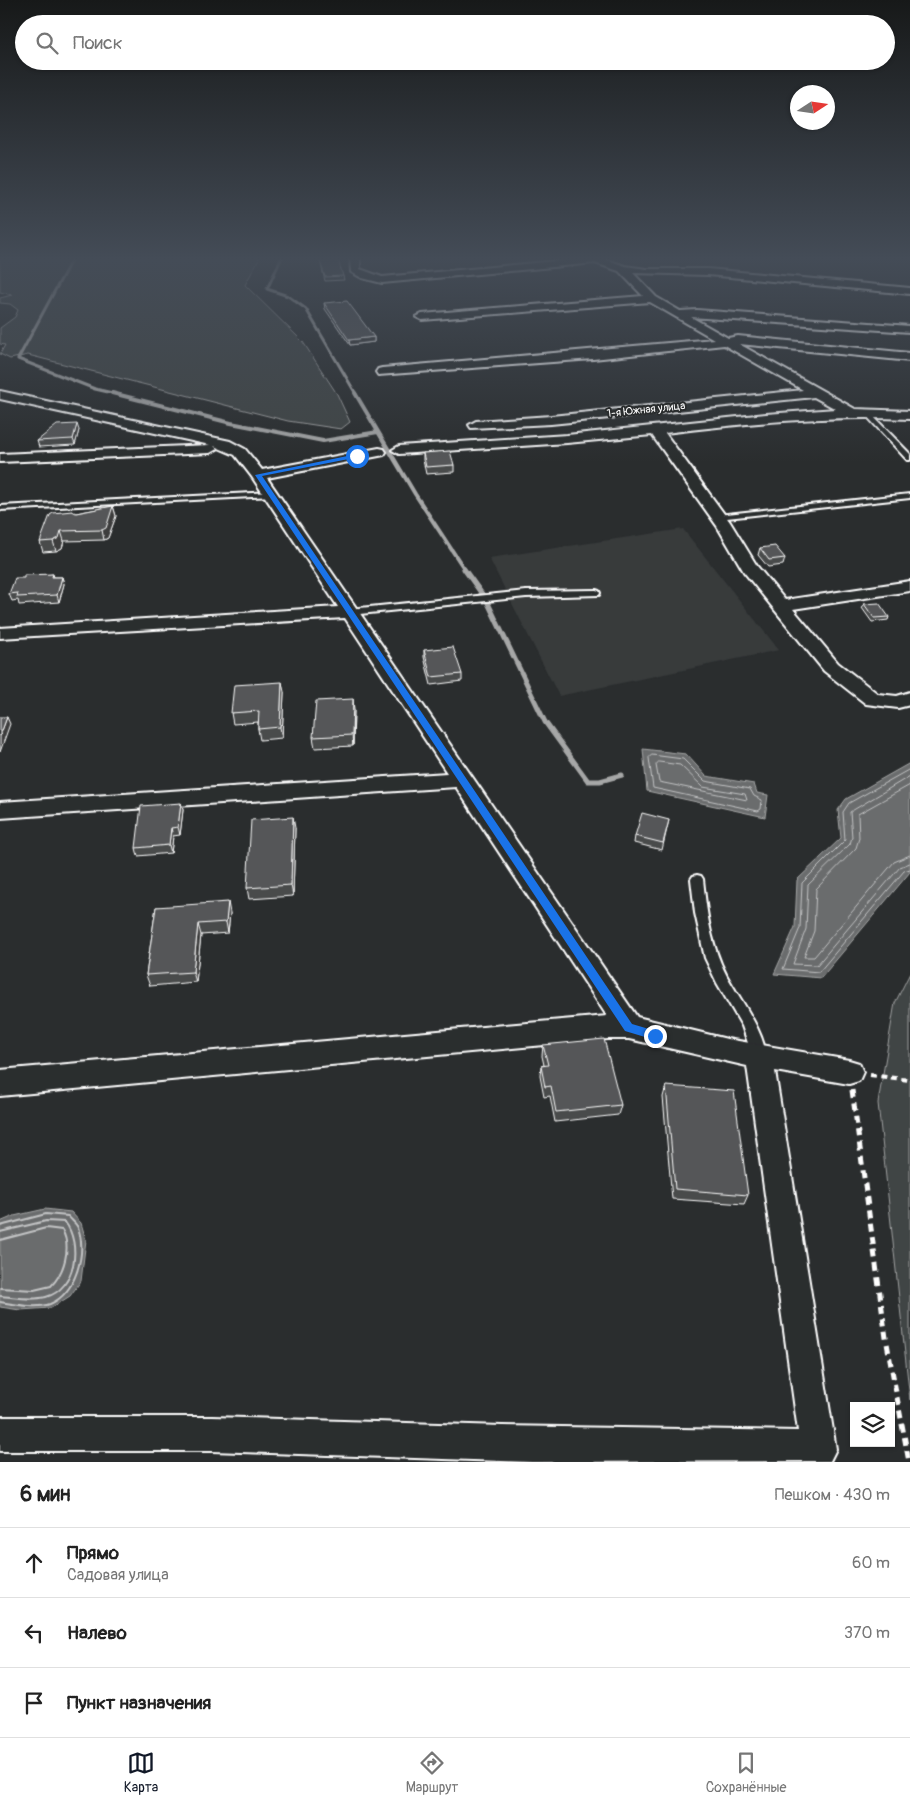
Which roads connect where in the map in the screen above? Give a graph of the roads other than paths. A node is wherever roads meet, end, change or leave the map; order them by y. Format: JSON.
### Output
{"nodes":[{"id":1,"x":699,"y":325,"type":"edge"},
{"id":2,"x":850,"y":325,"type":"edge"},
{"id":3,"x":910,"y":330,"type":"edge"},
{"id":4,"x":726,"y":340,"type":"junction"},
{"id":5,"x":910,"y":357,"type":"edge"},
{"id":6,"x":382,"y":372,"type":"dead end"},
{"id":7,"x":816,"y":393,"type":"junction"},
{"id":8,"x":0,"y":395,"type":"edge"},
{"id":9,"x":850,"y":412,"type":"junction"},
{"id":10,"x":866,"y":412,"type":"junction"},
{"id":11,"x":910,"y":415,"type":"edge"},
{"id":12,"x":476,"y":425,"type":"dead end"},
{"id":13,"x":656,"y":431,"type":"junction"},
{"id":14,"x":229,"y":446,"type":"junction"},
{"id":15,"x":399,"y":450,"type":"dead end"},
{"id":16,"x":379,"y":452,"type":"dead end"},
{"id":17,"x":0,"y":458,"type":"edge"},
{"id":18,"x":910,"y":458,"type":"edge"},
{"id":19,"x":258,"y":475,"type":"junction"},
{"id":20,"x":271,"y":494,"type":"junction"},
{"id":21,"x":910,"y":496,"type":"edge"},
{"id":22,"x":0,"y":508,"type":"edge"},
{"id":23,"x":718,"y":517,"type":"junction"},
{"id":24,"x":910,"y":586,"type":"edge"},
{"id":25,"x":596,"y":593,"type":"dead end"},
{"id":26,"x":779,"y":606,"type":"junction"},
{"id":27,"x":350,"y":612,"type":"junction"},
{"id":28,"x":0,"y":633,"type":"edge"},
{"id":29,"x":910,"y":698,"type":"edge"},
{"id":30,"x":462,"y":779,"type":"junction"},
{"id":31,"x":0,"y":810,"type":"edge"},
{"id":32,"x":697,"y":878,"type":"dead end"},
{"id":33,"x":629,"y":1027,"type":"junction"},
{"id":34,"x":759,"y":1057,"type":"junction"},
{"id":35,"x":849,"y":1072,"type":"road end"},
{"id":36,"x":0,"y":1083,"type":"edge"},
{"id":37,"x":0,"y":1434,"type":"edge"}],
"edges":[{"from":1,"to":4,"type":"street"},
{"from":2,"to":3,"type":"street"},
{"from":4,"to":5,"type":"street"},
{"from":4,"to":6,"type":"street"},
{"from":4,"to":7,"type":"street"},
{"from":7,"to":9,"type":"street"},
{"from":7,"to":12,"type":"street","name":"1-я Южная улица"},
{"from":8,"to":14,"type":"street"},
{"from":9,"to":10,"type":"street"},
{"from":9,"to":13,"type":"street"},
{"from":10,"to":11,"type":"street"},
{"from":10,"to":18,"type":"lane"},
{"from":13,"to":15,"type":"street"},
{"from":13,"to":23,"type":"street"},
{"from":14,"to":17,"type":"street"},
{"from":14,"to":19,"type":"street"},
{"from":16,"to":19,"type":"street"},
{"from":19,"to":20,"type":"street"},
{"from":20,"to":22,"type":"lane"},
{"from":20,"to":27,"type":"street"},
{"from":21,"to":23,"type":"lane"},
{"from":23,"to":26,"type":"street"},
{"from":24,"to":26,"type":"street"},
{"from":25,"to":27,"type":"lane"},
{"from":26,"to":29,"type":"street"},
{"from":27,"to":28,"type":"street"},
{"from":27,"to":30,"type":"street"},
{"from":30,"to":31,"type":"street"},
{"from":30,"to":33,"type":"street"},
{"from":32,"to":34,"type":"lane"},
{"from":33,"to":34,"type":"street"},
{"from":33,"to":36,"type":"street"},
{"from":34,"to":35,"type":"street"},
{"from":34,"to":37,"type":"street"}]}
